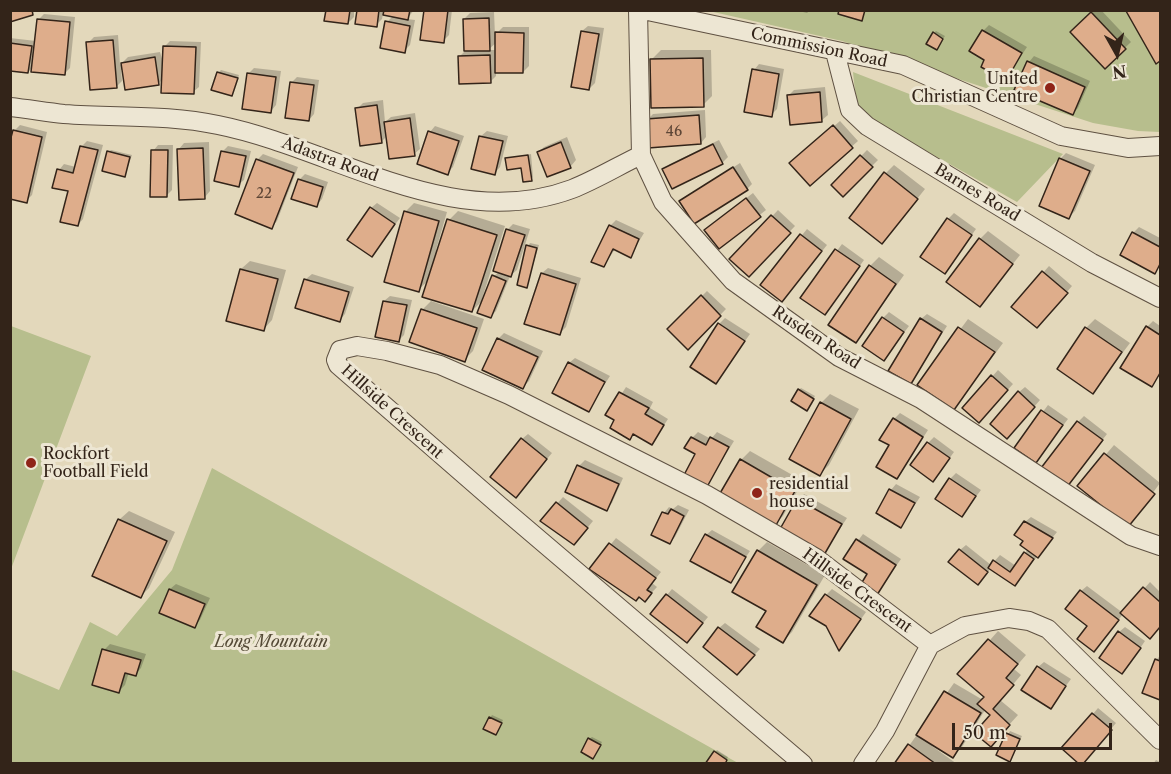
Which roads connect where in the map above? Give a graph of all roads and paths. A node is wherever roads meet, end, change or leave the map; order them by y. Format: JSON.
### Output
{"nodes":[{"id":1,"x":640,"y":10,"type":"edge"},
{"id":2,"x":835,"y":52,"type":"junction"},
{"id":3,"x":10,"y":107,"type":"edge"},
{"id":4,"x":1161,"y":146,"type":"edge"},
{"id":5,"x":641,"y":155,"type":"junction"},
{"id":6,"x":1161,"y":298,"type":"edge"},
{"id":7,"x":1161,"y":546,"type":"edge"},
{"id":8,"x":930,"y":645,"type":"junction"},
{"id":9,"x":1161,"y":740,"type":"edge"},
{"id":10,"x":803,"y":764,"type":"edge"},
{"id":11,"x":863,"y":764,"type":"edge"}],
"edges":[{"from":1,"to":2,"type":"street","name":"Commission Road"},
{"from":1,"to":5,"type":"street","name":"Rusden Road"},
{"from":2,"to":4,"type":"street","name":"Commission Road"},
{"from":2,"to":6,"type":"street","name":"Barnes Road"},
{"from":3,"to":5,"type":"street","name":"Adastra Road"},
{"from":5,"to":7,"type":"street","name":"Rusden Road"},
{"from":8,"to":9,"type":"street"},
{"from":8,"to":10,"type":"street","name":"Hillside Crescent"},
{"from":8,"to":11,"type":"street"}]}
